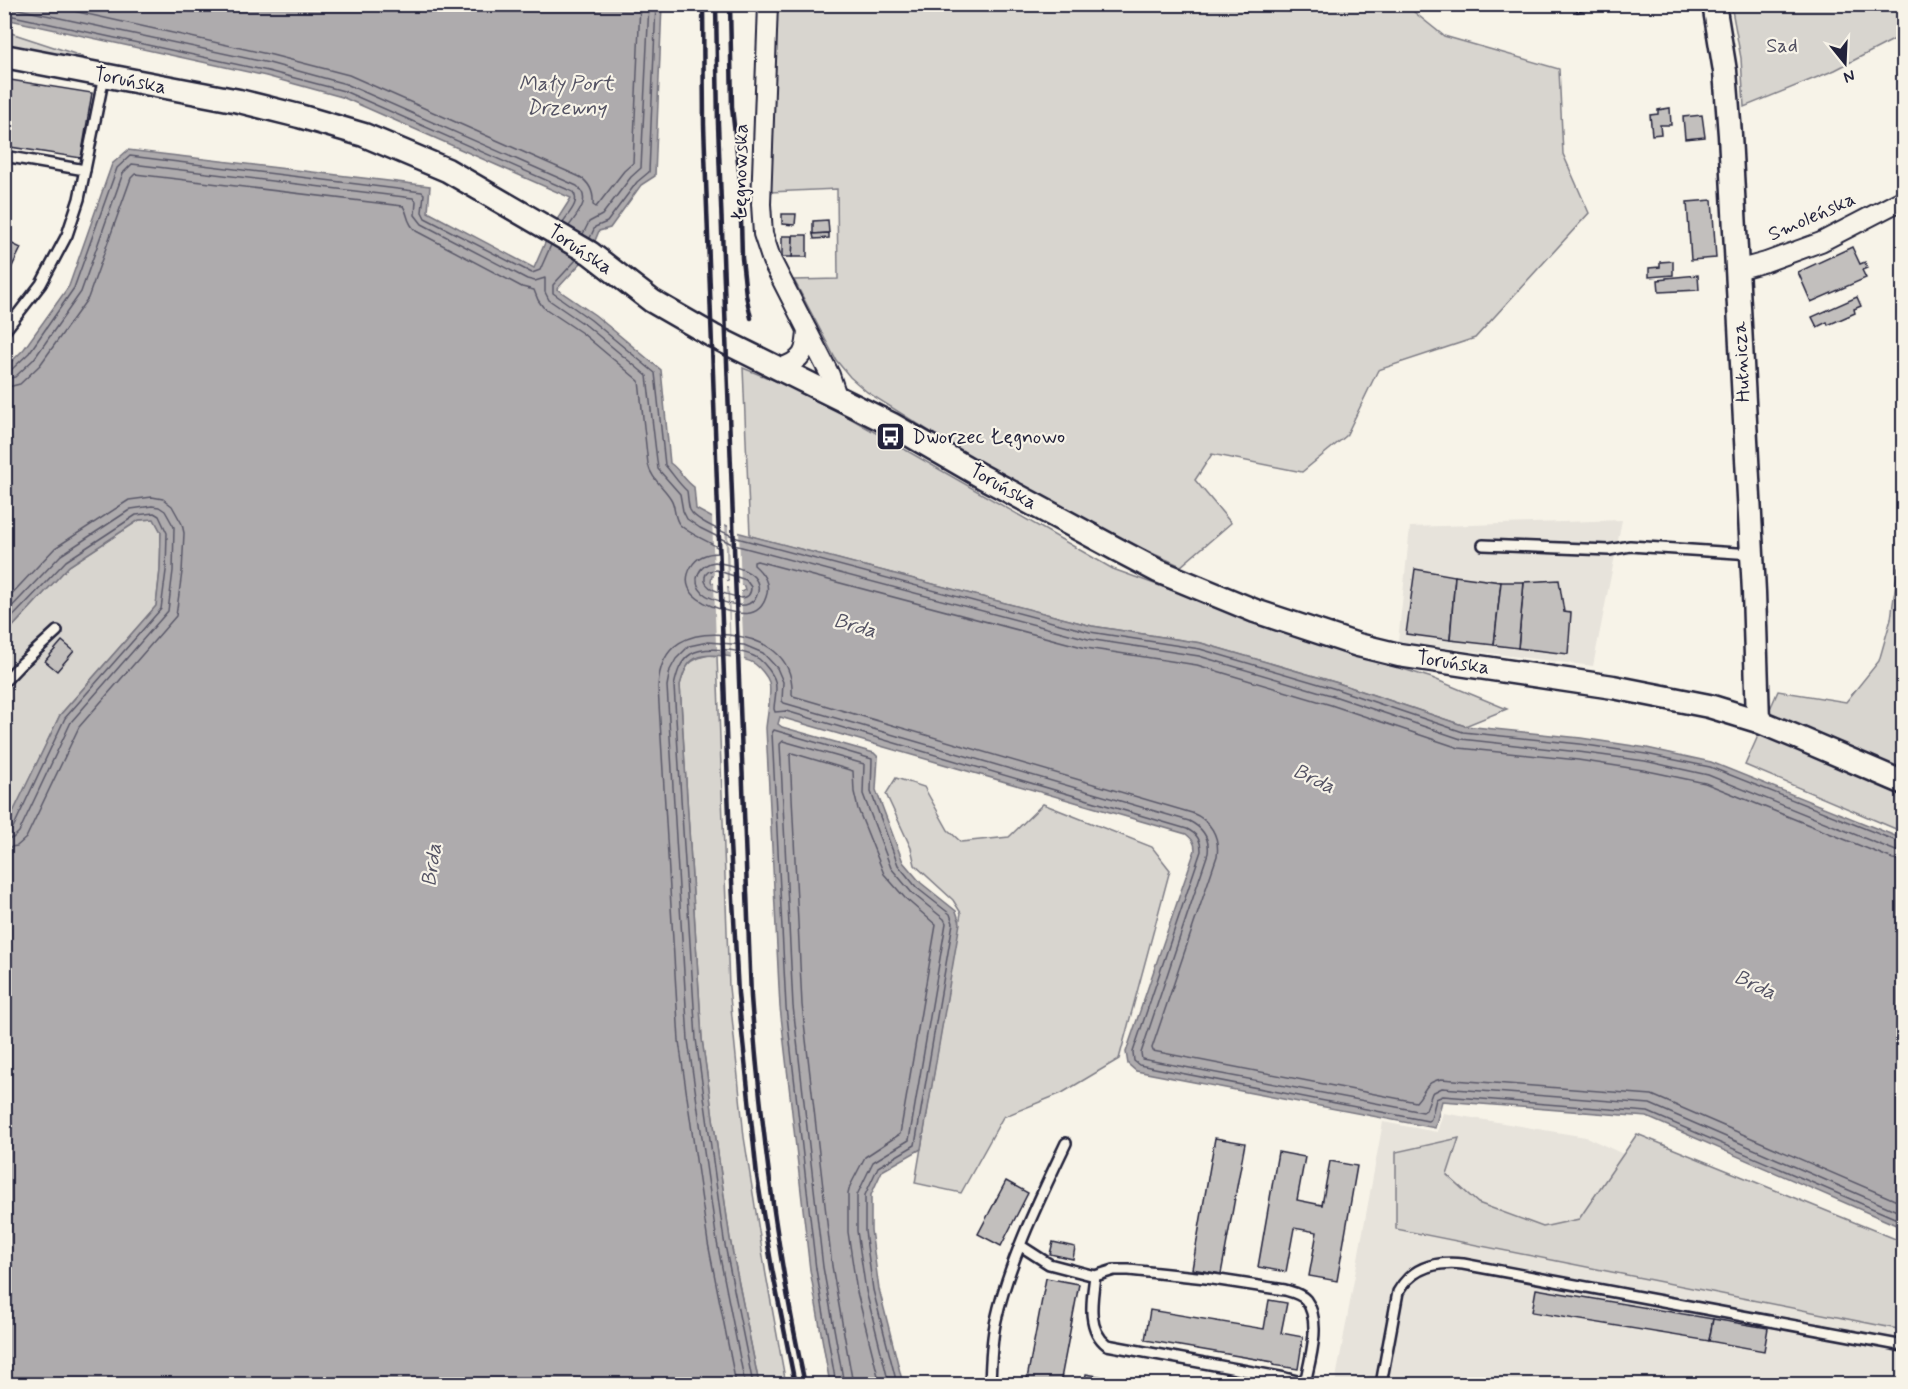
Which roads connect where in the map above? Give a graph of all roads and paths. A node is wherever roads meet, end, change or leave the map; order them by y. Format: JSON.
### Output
{"nodes":[{"id":1,"x":768,"y":4,"type":"edge"},
{"id":2,"x":1714,"y":4,"type":"edge"},
{"id":3,"x":4,"y":56,"type":"edge"},
{"id":4,"x":104,"y":76,"type":"junction"},
{"id":5,"x":4,"y":156,"type":"edge"},
{"id":6,"x":85,"y":170,"type":"junction"},
{"id":7,"x":1904,"y":200,"type":"edge"},
{"id":8,"x":1737,"y":270,"type":"junction"},
{"id":9,"x":807,"y":330,"type":"junction"},
{"id":10,"x":4,"y":332,"type":"edge"},
{"id":11,"x":780,"y":368,"type":"junction"},
{"id":12,"x":837,"y":396,"type":"junction"},
{"id":13,"x":1483,"y":545,"type":"dead end"},
{"id":14,"x":1752,"y":554,"type":"junction"},
{"id":15,"x":57,"y":631,"type":"dead end"},
{"id":16,"x":4,"y":682,"type":"edge"},
{"id":17,"x":1758,"y":721,"type":"junction"},
{"id":18,"x":1904,"y":783,"type":"edge"},
{"id":19,"x":1066,"y":1143,"type":"dead end"},
{"id":20,"x":1021,"y":1246,"type":"junction"},
{"id":21,"x":1095,"y":1276,"type":"junction"},
{"id":22,"x":1904,"y":1346,"type":"edge"},
{"id":23,"x":990,"y":1384,"type":"edge"},
{"id":24,"x":1305,"y":1384,"type":"edge"},
{"id":25,"x":1381,"y":1384,"type":"edge"}],
"edges":[{"from":1,"to":9,"type":"street","name":"Łęgnowska"},
{"from":2,"to":8,"type":"street","name":"Hutnicza"},
{"from":3,"to":4,"type":"street","name":"Toruńska"},
{"from":4,"to":6,"type":"lane"},
{"from":4,"to":11,"type":"street","name":"Toruńska"},
{"from":5,"to":6,"type":"lane"},
{"from":6,"to":10,"type":"lane"},
{"from":7,"to":8,"type":"street","name":"Smoleńska"},
{"from":8,"to":14,"type":"street","name":"Hutnicza"},
{"from":9,"to":11,"type":"street"},
{"from":9,"to":12,"type":"street","name":"Łęgnowska"},
{"from":11,"to":12,"type":"street","name":"Toruńska"},
{"from":12,"to":17,"type":"street","name":"Toruńska"},
{"from":13,"to":14,"type":"lane"},
{"from":14,"to":17,"type":"street","name":"Hutnicza"},
{"from":15,"to":16,"type":"lane"},
{"from":17,"to":18,"type":"street","name":"Toruńska"},
{"from":19,"to":20,"type":"lane"},
{"from":20,"to":21,"type":"lane"},
{"from":20,"to":23,"type":"lane"},
{"from":21,"to":24,"type":"lane"},
{"from":21,"to":24,"type":"lane"},
{"from":22,"to":25,"type":"lane"}]}
